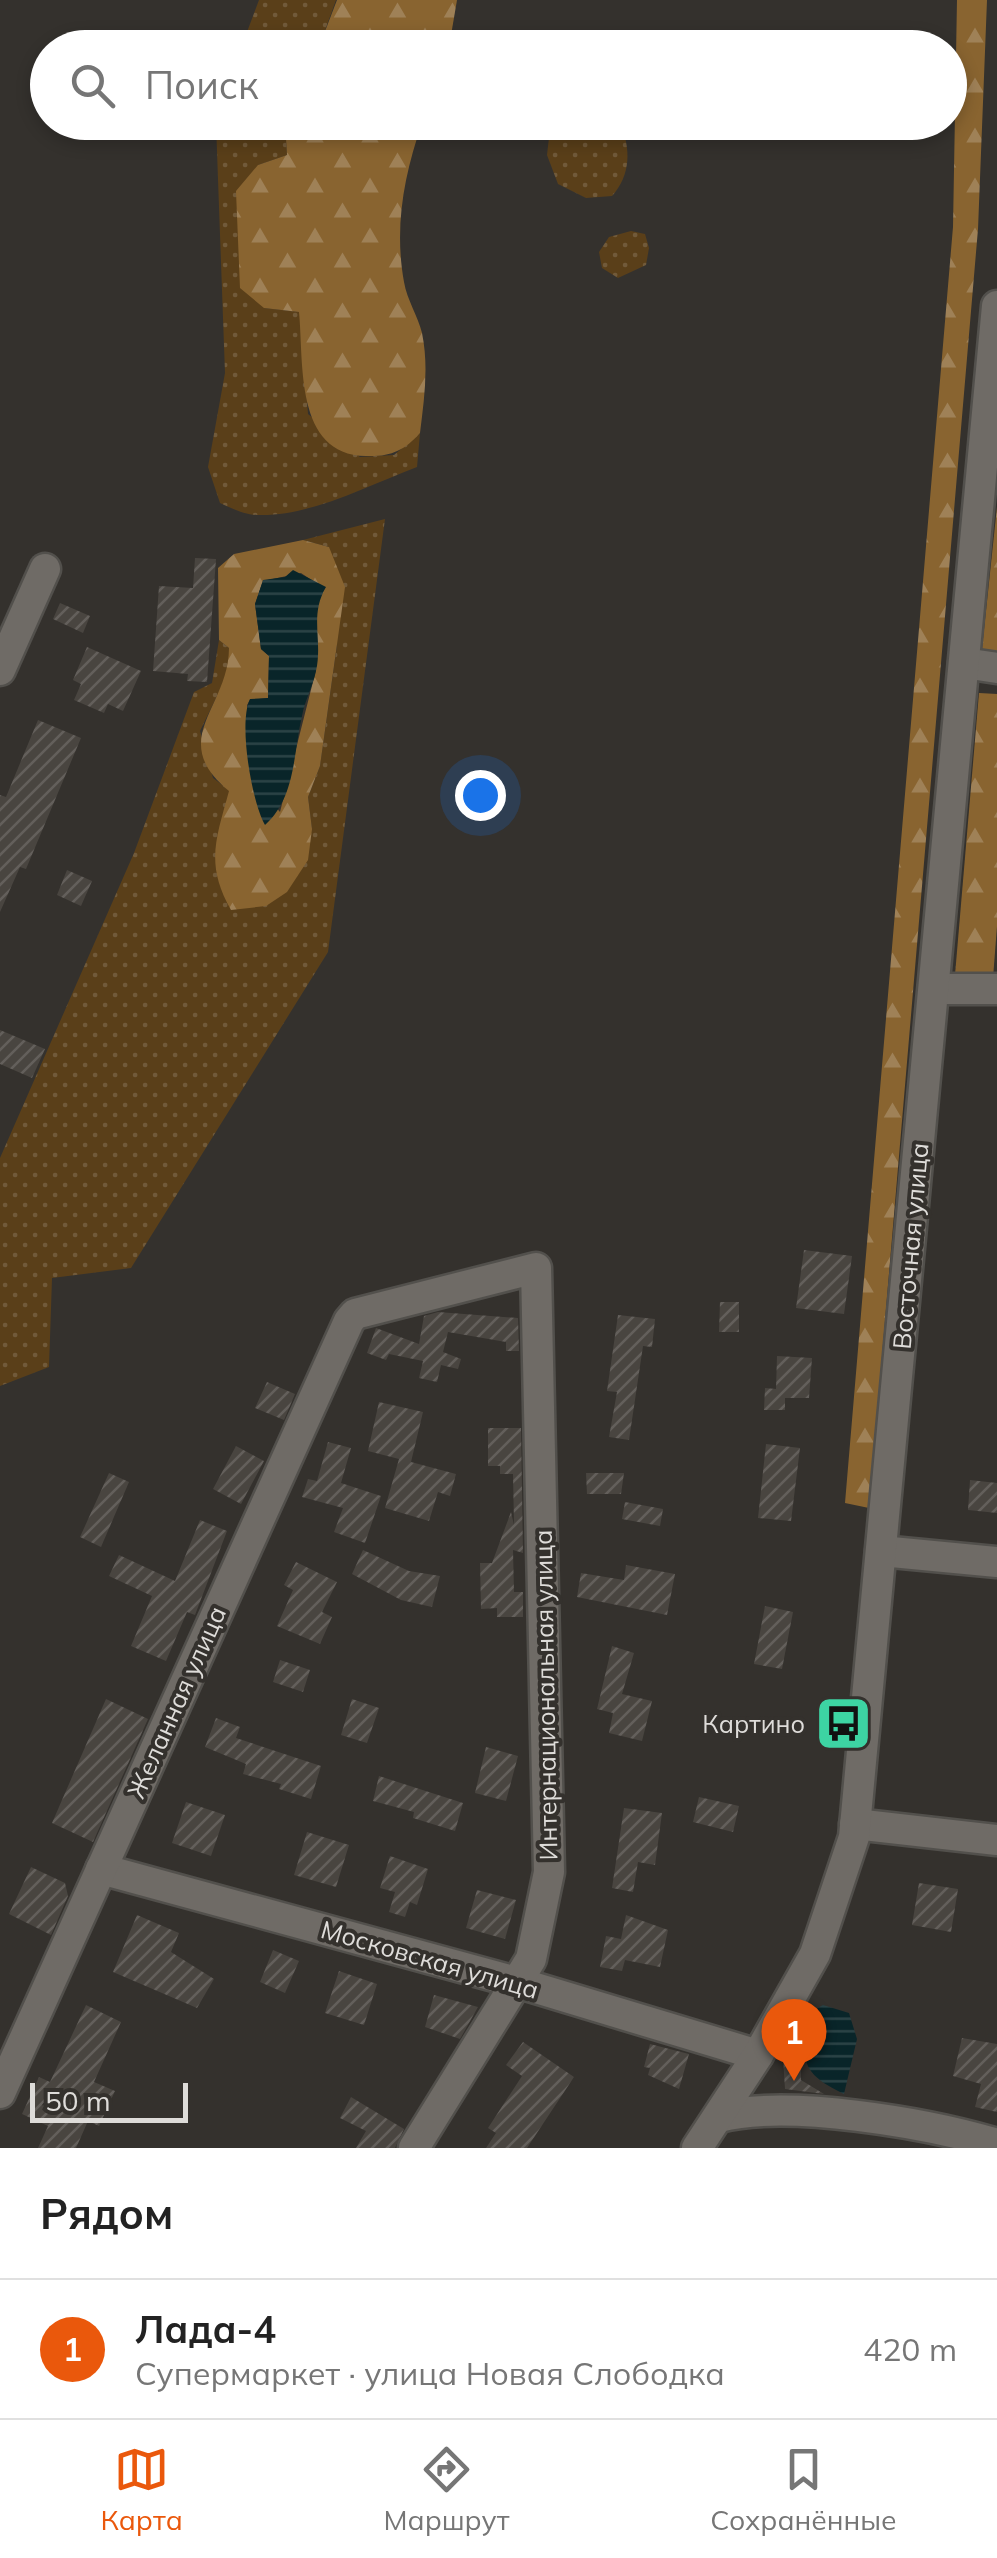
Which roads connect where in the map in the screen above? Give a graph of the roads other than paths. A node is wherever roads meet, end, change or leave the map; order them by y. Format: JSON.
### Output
{"nodes":[{"id":1,"x":996,"y":318,"type":"edge"},
{"id":2,"x":45,"y":569,"type":"dead end"},
{"id":3,"x":964,"y":663,"type":"junction"},
{"id":4,"x":997,"y":668,"type":"edge"},
{"id":5,"x":0,"y":670,"type":"edge"},
{"id":6,"x":934,"y":988,"type":"junction"},
{"id":7,"x":997,"y":989,"type":"edge"},
{"id":8,"x":536,"y":1268,"type":"joint"},
{"id":9,"x":881,"y":1551,"type":"junction"},
{"id":10,"x":997,"y":1562,"type":"edge"},
{"id":11,"x":855,"y":1824,"type":"junction"},
{"id":12,"x":997,"y":1840,"type":"edge"},
{"id":13,"x":101,"y":1869,"type":"junction"},
{"id":14,"x":516,"y":1982,"type":"junction"},
{"id":15,"x":758,"y":2055,"type":"junction"},
{"id":16,"x":0,"y":2092,"type":"edge"},
{"id":17,"x":718,"y":2117,"type":"junction"},
{"id":18,"x":886,"y":2135,"type":"edge"},
{"id":19,"x":997,"y":2144,"type":"edge"},
{"id":20,"x":414,"y":2148,"type":"edge"},
{"id":21,"x":697,"y":2148,"type":"edge"}],
"edges":[{"from":1,"to":3,"type":"street","name":"Восточная улица"},
{"from":2,"to":5,"type":"street"},
{"from":3,"to":4,"type":"street"},
{"from":3,"to":6,"type":"street","name":"Восточная улица"},
{"from":6,"to":7,"type":"street"},
{"from":6,"to":9,"type":"street","name":"Восточная улица"},
{"from":8,"to":13,"type":"street","name":"Желанная улица"},
{"from":8,"to":14,"type":"street","name":"Интернациональная улица"},
{"from":9,"to":10,"type":"street"},
{"from":9,"to":11,"type":"street","name":"Восточная улица"},
{"from":11,"to":12,"type":"street"},
{"from":11,"to":15,"type":"street","name":"Восточная улица"},
{"from":13,"to":14,"type":"street","name":"Московская улица"},
{"from":13,"to":16,"type":"street","name":"Желанная улица"},
{"from":14,"to":15,"type":"street","name":"Московская улица"},
{"from":14,"to":20,"type":"street","name":"Интернациональная улица"},
{"from":15,"to":17,"type":"street","name":"Восточная улица"},
{"from":17,"to":18,"type":"street"},
{"from":17,"to":21,"type":"street","name":"Восточная улица"},
{"from":18,"to":19,"type":"street"}]}
